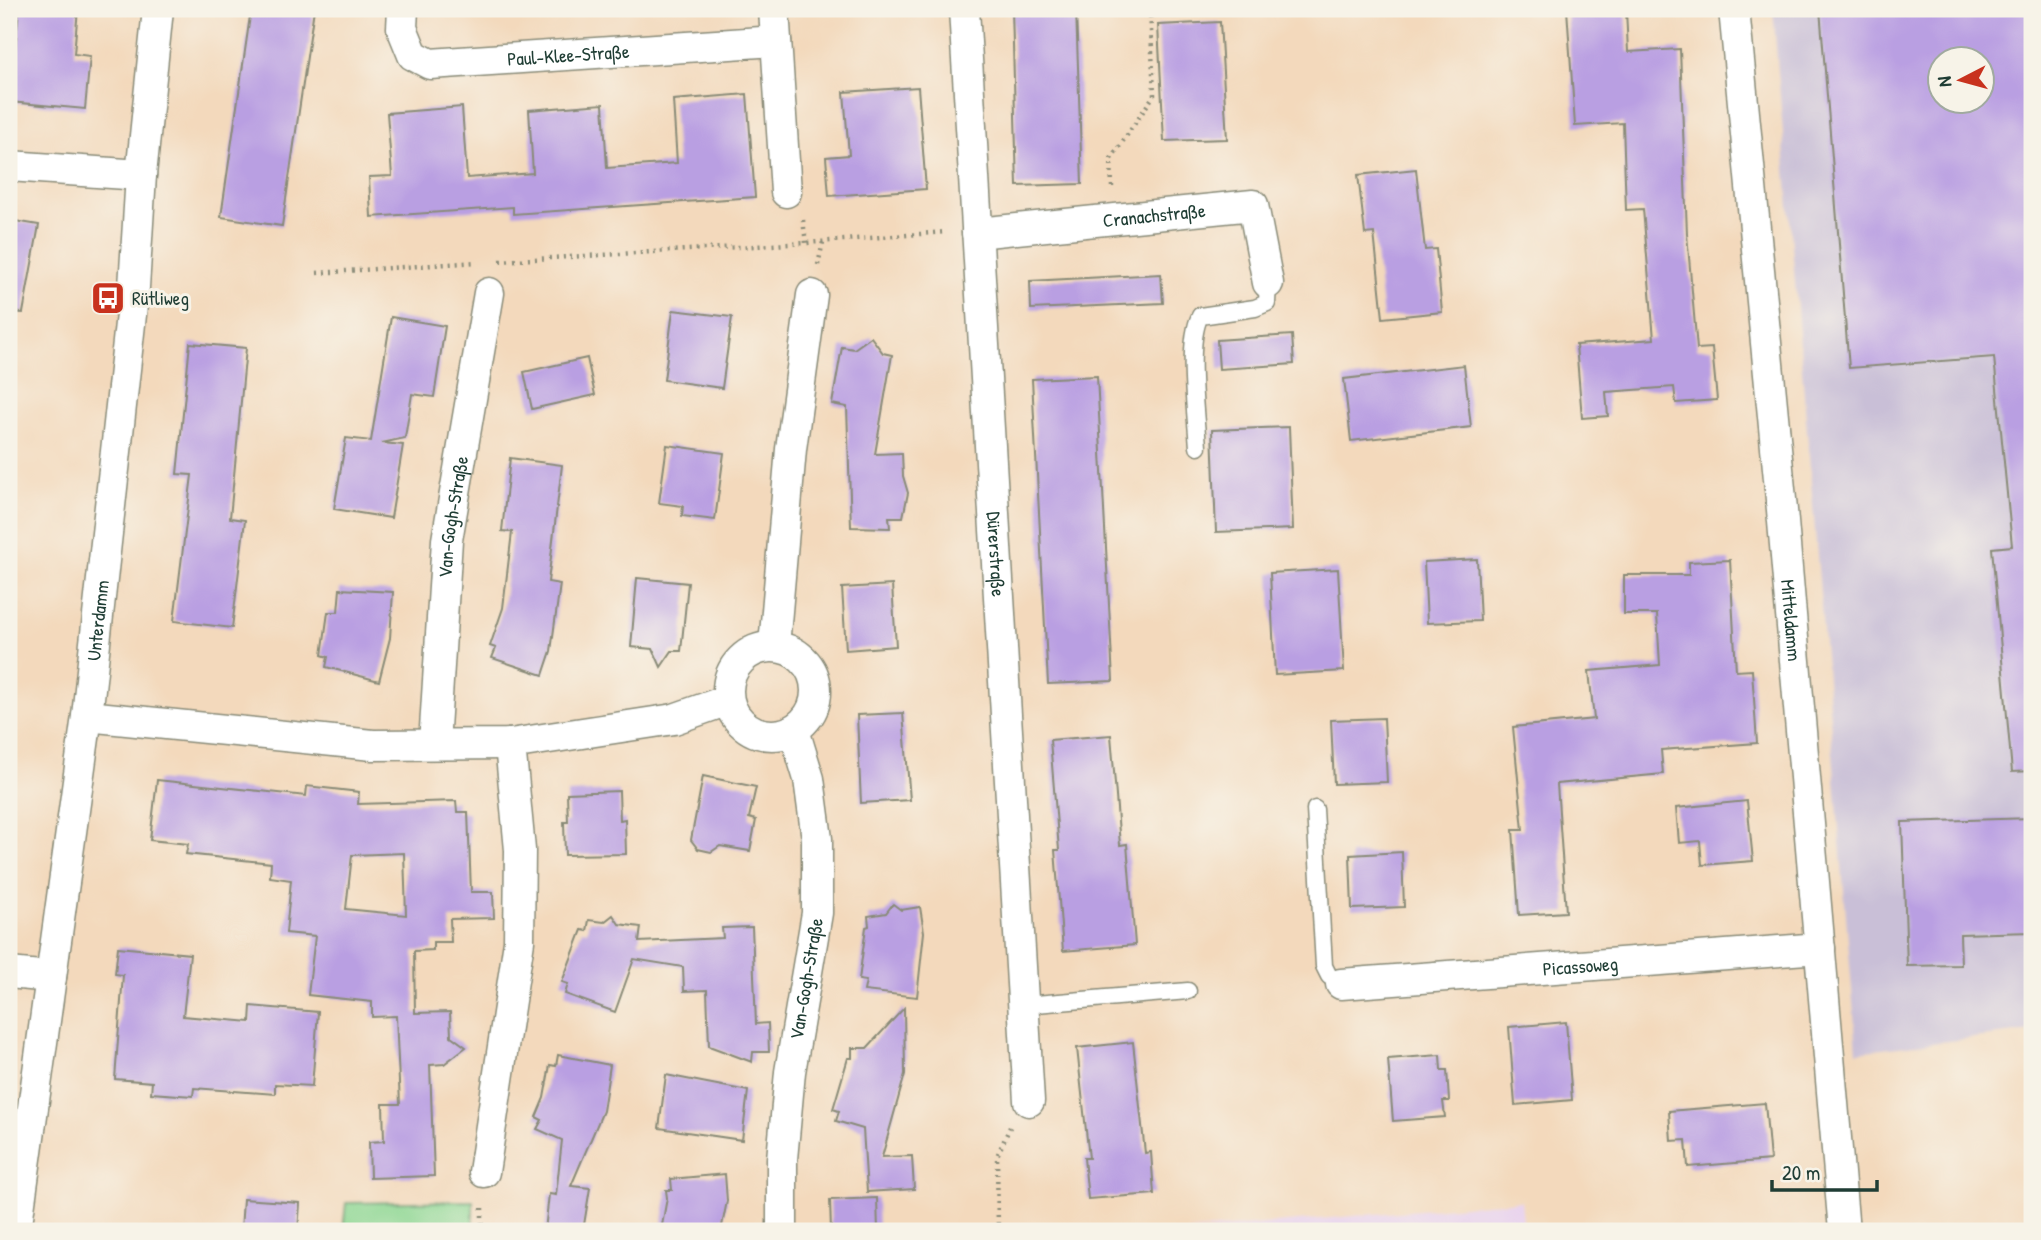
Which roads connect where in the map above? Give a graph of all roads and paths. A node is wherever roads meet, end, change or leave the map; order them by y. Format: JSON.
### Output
{"nodes":[{"id":1,"x":158,"y":9,"type":"edge"},
{"id":2,"x":403,"y":9,"type":"edge"},
{"id":3,"x":774,"y":9,"type":"edge"},
{"id":4,"x":964,"y":9,"type":"edge"},
{"id":5,"x":1150,"y":9,"type":"edge"},
{"id":6,"x":1734,"y":9,"type":"edge"},
{"id":7,"x":776,"y":41,"type":"junction"},
{"id":8,"x":9,"y":166,"type":"edge"},
{"id":9,"x":141,"y":175,"type":"junction"},
{"id":10,"x":786,"y":192,"type":"dead end"},
{"id":11,"x":1113,"y":219,"type":"junction"},
{"id":12,"x":977,"y":233,"type":"junction"},
{"id":13,"x":317,"y":273,"type":"dead end"},
{"id":14,"x":1268,"y":283,"type":"joint"},
{"id":15,"x":489,"y":293,"type":"dead end"},
{"id":16,"x":812,"y":295,"type":"dead end"},
{"id":17,"x":1198,"y":447,"type":"dead end"},
{"id":18,"x":774,"y":646,"type":"junction"},
{"id":19,"x":728,"y":700,"type":"junction"},
{"id":20,"x":87,"y":716,"type":"junction"},
{"id":21,"x":794,"y":730,"type":"junction"},
{"id":22,"x":434,"y":744,"type":"junction"},
{"id":23,"x":510,"y":744,"type":"junction"},
{"id":24,"x":1315,"y":809,"type":"dead end"},
{"id":25,"x":1820,"y":948,"type":"junction"},
{"id":26,"x":9,"y":973,"type":"edge"},
{"id":27,"x":51,"y":977,"type":"junction"},
{"id":28,"x":1341,"y":984,"type":"joint"},
{"id":29,"x":1188,"y":991,"type":"dead end"},
{"id":30,"x":1024,"y":1005,"type":"junction"},
{"id":31,"x":1029,"y":1101,"type":"joint"},
{"id":32,"x":484,"y":1172,"type":"dead end"},
{"id":33,"x":16,"y":1231,"type":"edge"},
{"id":34,"x":782,"y":1231,"type":"edge"},
{"id":35,"x":998,"y":1231,"type":"edge"},
{"id":36,"x":1844,"y":1231,"type":"edge"}],
"edges":[{"from":1,"to":9,"type":"street","name":"Unterdamm"},
{"from":2,"to":7,"type":"street","name":"Paul-Klee-Straße"},
{"from":3,"to":7,"type":"street"},
{"from":4,"to":12,"type":"street","name":"Dürerstraße"},
{"from":5,"to":11,"type":"path"},
{"from":6,"to":25,"type":"street","name":"Mitteldamm"},
{"from":7,"to":10,"type":"street"},
{"from":8,"to":9,"type":"street"},
{"from":9,"to":20,"type":"street","name":"Unterdamm"},
{"from":11,"to":12,"type":"street","name":"Cranachstraße"},
{"from":11,"to":14,"type":"street","name":"Cranachstraße"},
{"from":12,"to":13,"type":"path"},
{"from":12,"to":30,"type":"street","name":"Dürerstraße"},
{"from":14,"to":17,"type":"lane"},
{"from":15,"to":22,"type":"street","name":"Van-Gogh-Straße"},
{"from":16,"to":18,"type":"street"},
{"from":18,"to":19,"type":"street"},
{"from":18,"to":21,"type":"street"},
{"from":19,"to":21,"type":"street"},
{"from":19,"to":23,"type":"street"},
{"from":20,"to":22,"type":"street"},
{"from":20,"to":27,"type":"street","name":"Unterdamm"},
{"from":21,"to":34,"type":"street","name":"Van-Gogh-Straße"},
{"from":22,"to":23,"type":"street"},
{"from":23,"to":32,"type":"street"},
{"from":24,"to":28,"type":"lane"},
{"from":25,"to":28,"type":"street","name":"Picassoweg"},
{"from":25,"to":36,"type":"street","name":"Mitteldamm"},
{"from":26,"to":27,"type":"street"},
{"from":27,"to":33,"type":"street","name":"Unterdamm"},
{"from":29,"to":30,"type":"lane"},
{"from":30,"to":31,"type":"street","name":"Dürerstraße"},
{"from":31,"to":35,"type":"path"}]}
